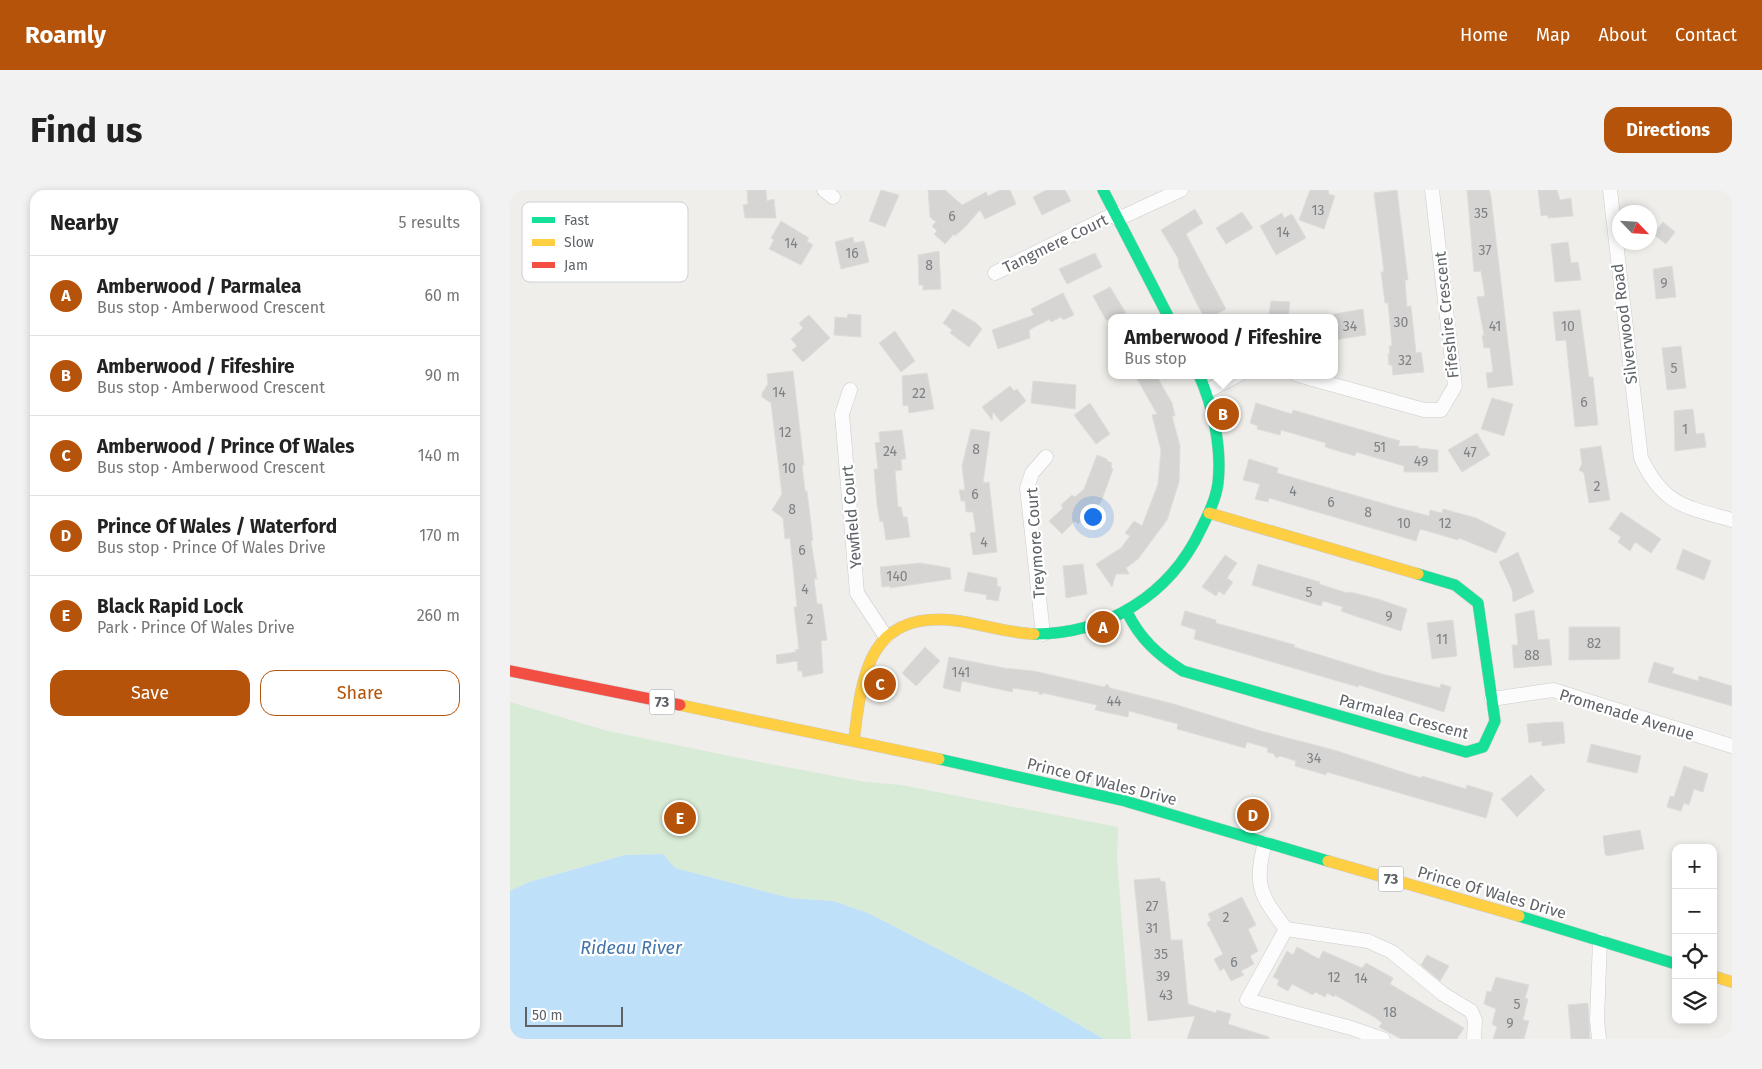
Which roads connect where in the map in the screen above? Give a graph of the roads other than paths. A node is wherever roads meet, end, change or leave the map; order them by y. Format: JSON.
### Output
{"nodes":[{"id":1,"x":1103,"y":190,"type":"edge"},
{"id":2,"x":1180,"y":190,"type":"edge"},
{"id":3,"x":1432,"y":190,"type":"edge"},
{"id":4,"x":1610,"y":190,"type":"edge"},
{"id":5,"x":1117,"y":216,"type":"junction"},
{"id":6,"x":995,"y":273,"type":"dead end"},
{"id":7,"x":1167,"y":314,"type":"edge"},
{"id":8,"x":1201,"y":379,"type":"edge"},
{"id":9,"x":1230,"y":379,"type":"edge"},
{"id":10,"x":1312,"y":379,"type":"edge"},
{"id":11,"x":850,"y":390,"type":"dead end"},
{"id":12,"x":1207,"y":391,"type":"junction"},
{"id":13,"x":1046,"y":457,"type":"dead end"},
{"id":14,"x":1209,"y":513,"type":"junction"},
{"id":15,"x":1732,"y":520,"type":"edge"},
{"id":16,"x":1127,"y":612,"type":"junction"},
{"id":17,"x":1042,"y":634,"type":"junction"},
{"id":18,"x":886,"y":637,"type":"junction"},
{"id":19,"x":510,"y":671,"type":"edge"},
{"id":20,"x":1492,"y":699,"type":"junction"},
{"id":21,"x":854,"y":740,"type":"junction"},
{"id":22,"x":1732,"y":746,"type":"edge"},
{"id":23,"x":1265,"y":843,"type":"junction"},
{"id":24,"x":1286,"y":929,"type":"junction"},
{"id":25,"x":1600,"y":940,"type":"junction"},
{"id":26,"x":1672,"y":963,"type":"edge"},
{"id":27,"x":1717,"y":977,"type":"edge"},
{"id":28,"x":1731,"y":979,"type":"edge"},
{"id":29,"x":1383,"y":1039,"type":"edge"},
{"id":30,"x":1474,"y":1039,"type":"edge"},
{"id":31,"x":1599,"y":1039,"type":"edge"}],
"edges":[{"from":1,"to":5,"type":"street"},
{"from":2,"to":5,"type":"street","name":"Tangmere Court"},
{"from":3,"to":10,"type":"street","name":"Fifeshire Crescent"},
{"from":4,"to":15,"type":"street","name":"Silverwood Road"},
{"from":5,"to":6,"type":"street","name":"Tangmere Court"},
{"from":5,"to":7,"type":"street"},
{"from":8,"to":12,"type":"street"},
{"from":9,"to":12,"type":"street"},
{"from":11,"to":18,"type":"street","name":"Yewfield Court"},
{"from":12,"to":14,"type":"street"},
{"from":13,"to":17,"type":"street","name":"Treymore Court"},
{"from":14,"to":16,"type":"street"},
{"from":14,"to":20,"type":"street","name":"Parmalea Crescent"},
{"from":16,"to":17,"type":"street"},
{"from":16,"to":20,"type":"street","name":"Parmalea Crescent"},
{"from":17,"to":18,"type":"street"},
{"from":18,"to":21,"type":"street"},
{"from":19,"to":21,"type":"street","name":"Prince Of Wales Drive","number":"73"},
{"from":20,"to":22,"type":"street","name":"Promenade Avenue"},
{"from":21,"to":23,"type":"street","name":"Prince Of Wales Drive","number":"73"},
{"from":23,"to":24,"type":"street"},
{"from":23,"to":25,"type":"street","name":"Prince Of Wales Drive","number":"73"},
{"from":24,"to":29,"type":"street"},
{"from":24,"to":30,"type":"street"},
{"from":25,"to":26,"type":"street","name":"Prince Of Wales Drive","number":"73"},
{"from":25,"to":31,"type":"street"},
{"from":27,"to":28,"type":"street"}]}
